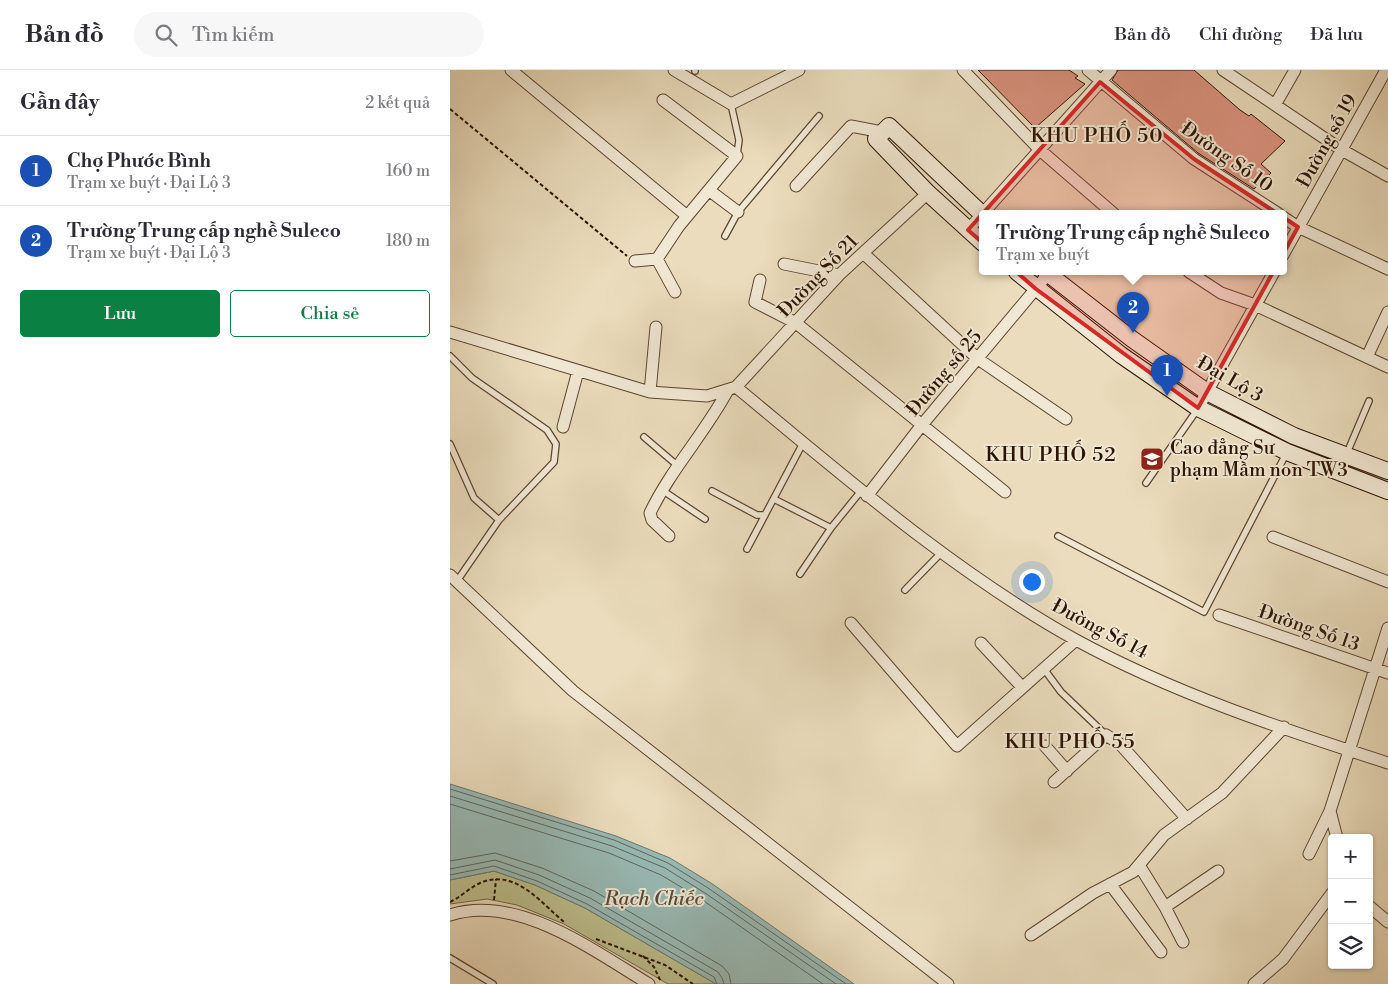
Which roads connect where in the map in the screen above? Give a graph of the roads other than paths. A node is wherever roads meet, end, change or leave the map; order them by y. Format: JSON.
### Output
{"nodes":[{"id":1,"x":511,"y":70,"type":"edge"},
{"id":2,"x":674,"y":70,"type":"edge"},
{"id":3,"x":798,"y":70,"type":"edge"},
{"id":4,"x":963,"y":70,"type":"edge"},
{"id":5,"x":1088,"y":70,"type":"edge"},
{"id":6,"x":1110,"y":70,"type":"edge"},
{"id":7,"x":1223,"y":70,"type":"edge"},
{"id":8,"x":1295,"y":70,"type":"edge"},
{"id":9,"x":1386,"y":70,"type":"edge"},
{"id":10,"x":1100,"y":82,"type":"junction"},
{"id":11,"x":663,"y":100,"type":"dead end"},
{"id":12,"x":731,"y":104,"type":"junction"},
{"id":13,"x":1275,"y":106,"type":"junction"},
{"id":14,"x":819,"y":116,"type":"dead end"},
{"id":15,"x":882,"y":132,"type":"junction"},
{"id":16,"x":1040,"y":150,"type":"junction"},
{"id":17,"x":1342,"y":150,"type":"junction"},
{"id":18,"x":737,"y":156,"type":"junction"},
{"id":19,"x":1388,"y":176,"type":"edge"},
{"id":20,"x":796,"y":186,"type":"dead end"},
{"id":21,"x":710,"y":191,"type":"junction"},
{"id":22,"x":928,"y":193,"type":"junction"},
{"id":23,"x":986,"y":210,"type":"edge"},
{"id":24,"x":1109,"y":210,"type":"edge"},
{"id":25,"x":1273,"y":210,"type":"edge"},
{"id":26,"x":979,"y":211,"type":"edge"},
{"id":27,"x":738,"y":212,"type":"junction"},
{"id":28,"x":687,"y":216,"type":"junction"},
{"id":29,"x":979,"y":217,"type":"edge"},
{"id":30,"x":1287,"y":220,"type":"edge"},
{"id":31,"x":1298,"y":227,"type":"junction"},
{"id":32,"x":968,"y":230,"type":"junction"},
{"id":33,"x":725,"y":236,"type":"dead end"},
{"id":34,"x":979,"y":240,"type":"edge"},
{"id":35,"x":1287,"y":248,"type":"edge"},
{"id":36,"x":864,"y":253,"type":"junction"},
{"id":37,"x":657,"y":259,"type":"junction"},
{"id":38,"x":635,"y":262,"type":"road end"},
{"id":39,"x":784,"y":264,"type":"dead end"},
{"id":40,"x":1388,"y":269,"type":"edge"},
{"id":41,"x":839,"y":275,"type":"junction"},
{"id":42,"x":1020,"y":275,"type":"edge"},
{"id":43,"x":1046,"y":275,"type":"edge"},
{"id":44,"x":1050,"y":275,"type":"edge"},
{"id":45,"x":1194,"y":275,"type":"edge"},
{"id":46,"x":1272,"y":275,"type":"edge"},
{"id":47,"x":760,"y":280,"type":"dead end"},
{"id":48,"x":1036,"y":289,"type":"junction"},
{"id":49,"x":675,"y":292,"type":"dead end"},
{"id":50,"x":1255,"y":305,"type":"junction"},
{"id":51,"x":1388,"y":312,"type":"edge"},
{"id":52,"x":796,"y":324,"type":"junction"},
{"id":53,"x":656,"y":327,"type":"dead end"},
{"id":54,"x":450,"y":332,"type":"edge"},
{"id":55,"x":450,"y":356,"type":"edge"},
{"id":56,"x":1367,"y":357,"type":"junction"},
{"id":57,"x":978,"y":359,"type":"junction"},
{"id":58,"x":1388,"y":367,"type":"edge"},
{"id":59,"x":578,"y":371,"type":"junction"},
{"id":60,"x":732,"y":389,"type":"junction"},
{"id":61,"x":650,"y":392,"type":"junction"},
{"id":62,"x":1207,"y":392,"type":"junction"},
{"id":63,"x":1369,"y":401,"type":"dead end"},
{"id":64,"x":1198,"y":408,"type":"junction"},
{"id":65,"x":1066,"y":419,"type":"dead end"},
{"id":66,"x":921,"y":426,"type":"junction"},
{"id":67,"x":563,"y":427,"type":"dead end"},
{"id":68,"x":1294,"y":436,"type":"junction"},
{"id":69,"x":644,"y":438,"type":"dead end"},
{"id":70,"x":803,"y":442,"type":"junction"},
{"id":71,"x":450,"y":444,"type":"edge"},
{"id":72,"x":1287,"y":452,"type":"junction"},
{"id":73,"x":1346,"y":455,"type":"junction"},
{"id":74,"x":678,"y":466,"type":"junction"},
{"id":75,"x":1388,"y":471,"type":"edge"},
{"id":76,"x":1146,"y":483,"type":"dead end"},
{"id":77,"x":662,"y":490,"type":"junction"},
{"id":78,"x":712,"y":491,"type":"dead end"},
{"id":79,"x":1388,"y":491,"type":"edge"},
{"id":80,"x":1005,"y":492,"type":"dead end"},
{"id":81,"x":864,"y":493,"type":"junction"},
{"id":82,"x":774,"y":499,"type":"junction"},
{"id":83,"x":765,"y":515,"type":"junction"},
{"id":84,"x":705,"y":518,"type":"dead end"},
{"id":85,"x":499,"y":520,"type":"junction"},
{"id":86,"x":831,"y":528,"type":"junction"},
{"id":87,"x":669,"y":536,"type":"dead end"},
{"id":88,"x":1058,"y":536,"type":"dead end"},
{"id":89,"x":1272,"y":537,"type":"dead end"},
{"id":90,"x":747,"y":550,"type":"dead end"},
{"id":91,"x":941,"y":553,"type":"junction"},
{"id":92,"x":800,"y":574,"type":"dead end"},
{"id":93,"x":452,"y":582,"type":"edge"},
{"id":94,"x":1388,"y":582,"type":"edge"},
{"id":95,"x":905,"y":590,"type":"dead end"},
{"id":96,"x":1219,"y":615,"type":"dead end"},
{"id":97,"x":851,"y":623,"type":"dead end"},
{"id":98,"x":1388,"y":628,"type":"edge"},
{"id":99,"x":1076,"y":640,"type":"junction"},
{"id":100,"x":981,"y":643,"type":"dead end"},
{"id":101,"x":1044,"y":669,"type":"junction"},
{"id":102,"x":1375,"y":669,"type":"junction"},
{"id":103,"x":1388,"y":672,"type":"edge"},
{"id":104,"x":1022,"y":687,"type":"junction"},
{"id":105,"x":1284,"y":727,"type":"junction"},
{"id":106,"x":1106,"y":735,"type":"junction"},
{"id":107,"x":1045,"y":746,"type":"dead end"},
{"id":108,"x":1348,"y":750,"type":"junction"},
{"id":109,"x":1388,"y":763,"type":"edge"},
{"id":110,"x":1067,"y":771,"type":"junction"},
{"id":111,"x":1054,"y":782,"type":"dead end"},
{"id":112,"x":1330,"y":811,"type":"junction"},
{"id":113,"x":1187,"y":819,"type":"junction"},
{"id":114,"x":1337,"y":834,"type":"edge"},
{"id":115,"x":1309,"y":854,"type":"dead end"},
{"id":116,"x":1139,"y":865,"type":"junction"},
{"id":117,"x":1218,"y":871,"type":"dead end"},
{"id":118,"x":1110,"y":884,"type":"junction"},
{"id":119,"x":1328,"y":898,"type":"edge"},
{"id":120,"x":1165,"y":907,"type":"junction"},
{"id":121,"x":1373,"y":909,"type":"edge"},
{"id":122,"x":450,"y":915,"type":"edge"},
{"id":123,"x":1388,"y":922,"type":"edge"},
{"id":124,"x":1031,"y":935,"type":"dead end"},
{"id":125,"x":1183,"y":942,"type":"dead end"},
{"id":126,"x":1161,"y":952,"type":"dead end"},
{"id":127,"x":450,"y":958,"type":"edge"},
{"id":128,"x":493,"y":984,"type":"edge"},
{"id":129,"x":649,"y":984,"type":"edge"},
{"id":130,"x":948,"y":984,"type":"edge"},
{"id":131,"x":1254,"y":984,"type":"edge"}],
"edges":[{"from":1,"to":28,"type":"street"},
{"from":2,"to":12,"type":"street"},
{"from":3,"to":12,"type":"street"},
{"from":4,"to":16,"type":"street"},
{"from":5,"to":10,"type":"street","name":"Đường Số 10"},
{"from":6,"to":10,"type":"street"},
{"from":7,"to":13,"type":"street"},
{"from":8,"to":13,"type":"street"},
{"from":9,"to":17,"type":"street","name":"Đường số 19"},
{"from":10,"to":16,"type":"street"},
{"from":10,"to":25,"type":"street","name":"Đường Số 10"},
{"from":11,"to":18,"type":"street"},
{"from":12,"to":18,"type":"lane"},
{"from":13,"to":17,"type":"street"},
{"from":14,"to":27,"type":"lane"},
{"from":15,"to":20,"type":"street"},
{"from":15,"to":22,"type":"street"},
{"from":15,"to":26,"type":"street"},
{"from":16,"to":23,"type":"street"},
{"from":16,"to":24,"type":"street"},
{"from":17,"to":19,"type":"street"},
{"from":17,"to":31,"type":"street","name":"Đường số 19"},
{"from":18,"to":21,"type":"street"},
{"from":21,"to":27,"type":"street"},
{"from":21,"to":28,"type":"street"},
{"from":22,"to":32,"type":"street"},
{"from":22,"to":36,"type":"street","name":"Đường Số 21"},
{"from":27,"to":33,"type":"lane"},
{"from":28,"to":37,"type":"street"},
{"from":29,"to":32,"type":"street"},
{"from":30,"to":31,"type":"street","name":"Đường Số 10"},
{"from":31,"to":35,"type":"street","name":"Đường số 19"},
{"from":31,"to":40,"type":"street","name":"Đường Số 10"},
{"from":32,"to":34,"type":"street"},
{"from":36,"to":41,"type":"street","name":"Đường Số 21"},
{"from":36,"to":57,"type":"street"},
{"from":37,"to":38,"type":"street"},
{"from":37,"to":49,"type":"street"},
{"from":39,"to":41,"type":"street"},
{"from":41,"to":52,"type":"street","name":"Đường Số 21"},
{"from":42,"to":48,"type":"street","name":"Đại Lộ 3"},
{"from":43,"to":48,"type":"street","name":"Đường số 25"},
{"from":44,"to":62,"type":"street","name":"Đại Lộ 3"},
{"from":45,"to":50,"type":"street"},
{"from":46,"to":50,"type":"street"},
{"from":47,"to":52,"type":"street"},
{"from":48,"to":57,"type":"street","name":"Đường số 25"},
{"from":48,"to":64,"type":"street","name":"Đại Lộ 3"},
{"from":50,"to":56,"type":"street"},
{"from":50,"to":62,"type":"street"},
{"from":51,"to":56,"type":"street"},
{"from":52,"to":60,"type":"street","name":"Đường Số 21"},
{"from":52,"to":66,"type":"street"},
{"from":53,"to":61,"type":"street"},
{"from":54,"to":59,"type":"street"},
{"from":55,"to":85,"type":"lane"},
{"from":56,"to":58,"type":"street"},
{"from":57,"to":65,"type":"street"},
{"from":57,"to":66,"type":"street","name":"Đường số 25"},
{"from":59,"to":61,"type":"street"},
{"from":59,"to":67,"type":"street"},
{"from":60,"to":61,"type":"street"},
{"from":60,"to":70,"type":"street","name":"Đường Số 14"},
{"from":60,"to":74,"type":"street","name":"Đường Số 21"},
{"from":62,"to":64,"type":"street"},
{"from":62,"to":68,"type":"street","name":"Đại Lộ 3"},
{"from":63,"to":73,"type":"lane"},
{"from":64,"to":72,"type":"street","name":"Đại Lộ 3"},
{"from":64,"to":76,"type":"lane"},
{"from":66,"to":80,"type":"street"},
{"from":66,"to":81,"type":"street","name":"Đường số 25"},
{"from":68,"to":72,"type":"lane"},
{"from":68,"to":73,"type":"street","name":"Đại Lộ 3"},
{"from":69,"to":74,"type":"lane"},
{"from":70,"to":81,"type":"street","name":"Đường Số 14"},
{"from":70,"to":82,"type":"lane"},
{"from":71,"to":85,"type":"lane"},
{"from":72,"to":79,"type":"street","name":"Đại Lộ 3"},
{"from":72,"to":88,"type":"lane"},
{"from":73,"to":75,"type":"street","name":"Đại Lộ 3"},
{"from":74,"to":77,"type":"street","name":"Đường Số 21"},
{"from":77,"to":84,"type":"lane"},
{"from":77,"to":87,"type":"street","name":"Đường Số 21"},
{"from":78,"to":83,"type":"lane"},
{"from":81,"to":86,"type":"lane"},
{"from":81,"to":91,"type":"street","name":"Đường Số 14"},
{"from":82,"to":83,"type":"lane"},
{"from":82,"to":86,"type":"lane"},
{"from":83,"to":90,"type":"lane"},
{"from":85,"to":93,"type":"lane"},
{"from":86,"to":92,"type":"lane"},
{"from":89,"to":94,"type":"street"},
{"from":91,"to":95,"type":"lane"},
{"from":91,"to":99,"type":"street","name":"Đường Số 14"},
{"from":93,"to":130,"type":"street"},
{"from":96,"to":102,"type":"street","name":"Đường Số 13"},
{"from":97,"to":104,"type":"street"},
{"from":98,"to":102,"type":"street"},
{"from":99,"to":101,"type":"street"},
{"from":99,"to":105,"type":"street","name":"Đường Số 14"},
{"from":100,"to":104,"type":"street"},
{"from":101,"to":104,"type":"street"},
{"from":101,"to":106,"type":"lane"},
{"from":102,"to":103,"type":"street","name":"Đường Số 13"},
{"from":102,"to":108,"type":"street"},
{"from":105,"to":108,"type":"street","name":"Đường Số 14"},
{"from":105,"to":113,"type":"street"},
{"from":106,"to":110,"type":"street"},
{"from":106,"to":113,"type":"street"},
{"from":107,"to":110,"type":"street"},
{"from":108,"to":109,"type":"street","name":"Đường Số 14"},
{"from":108,"to":112,"type":"street"},
{"from":110,"to":111,"type":"street"},
{"from":112,"to":114,"type":"street"},
{"from":112,"to":115,"type":"street"},
{"from":113,"to":116,"type":"street"},
{"from":116,"to":118,"type":"street"},
{"from":116,"to":120,"type":"street"},
{"from":117,"to":120,"type":"street"},
{"from":118,"to":124,"type":"street"},
{"from":118,"to":126,"type":"street"},
{"from":119,"to":131,"type":"street"},
{"from":120,"to":125,"type":"street"},
{"from":121,"to":123,"type":"street"},
{"from":122,"to":129,"type":"street"},
{"from":127,"to":128,"type":"lane"}]}
